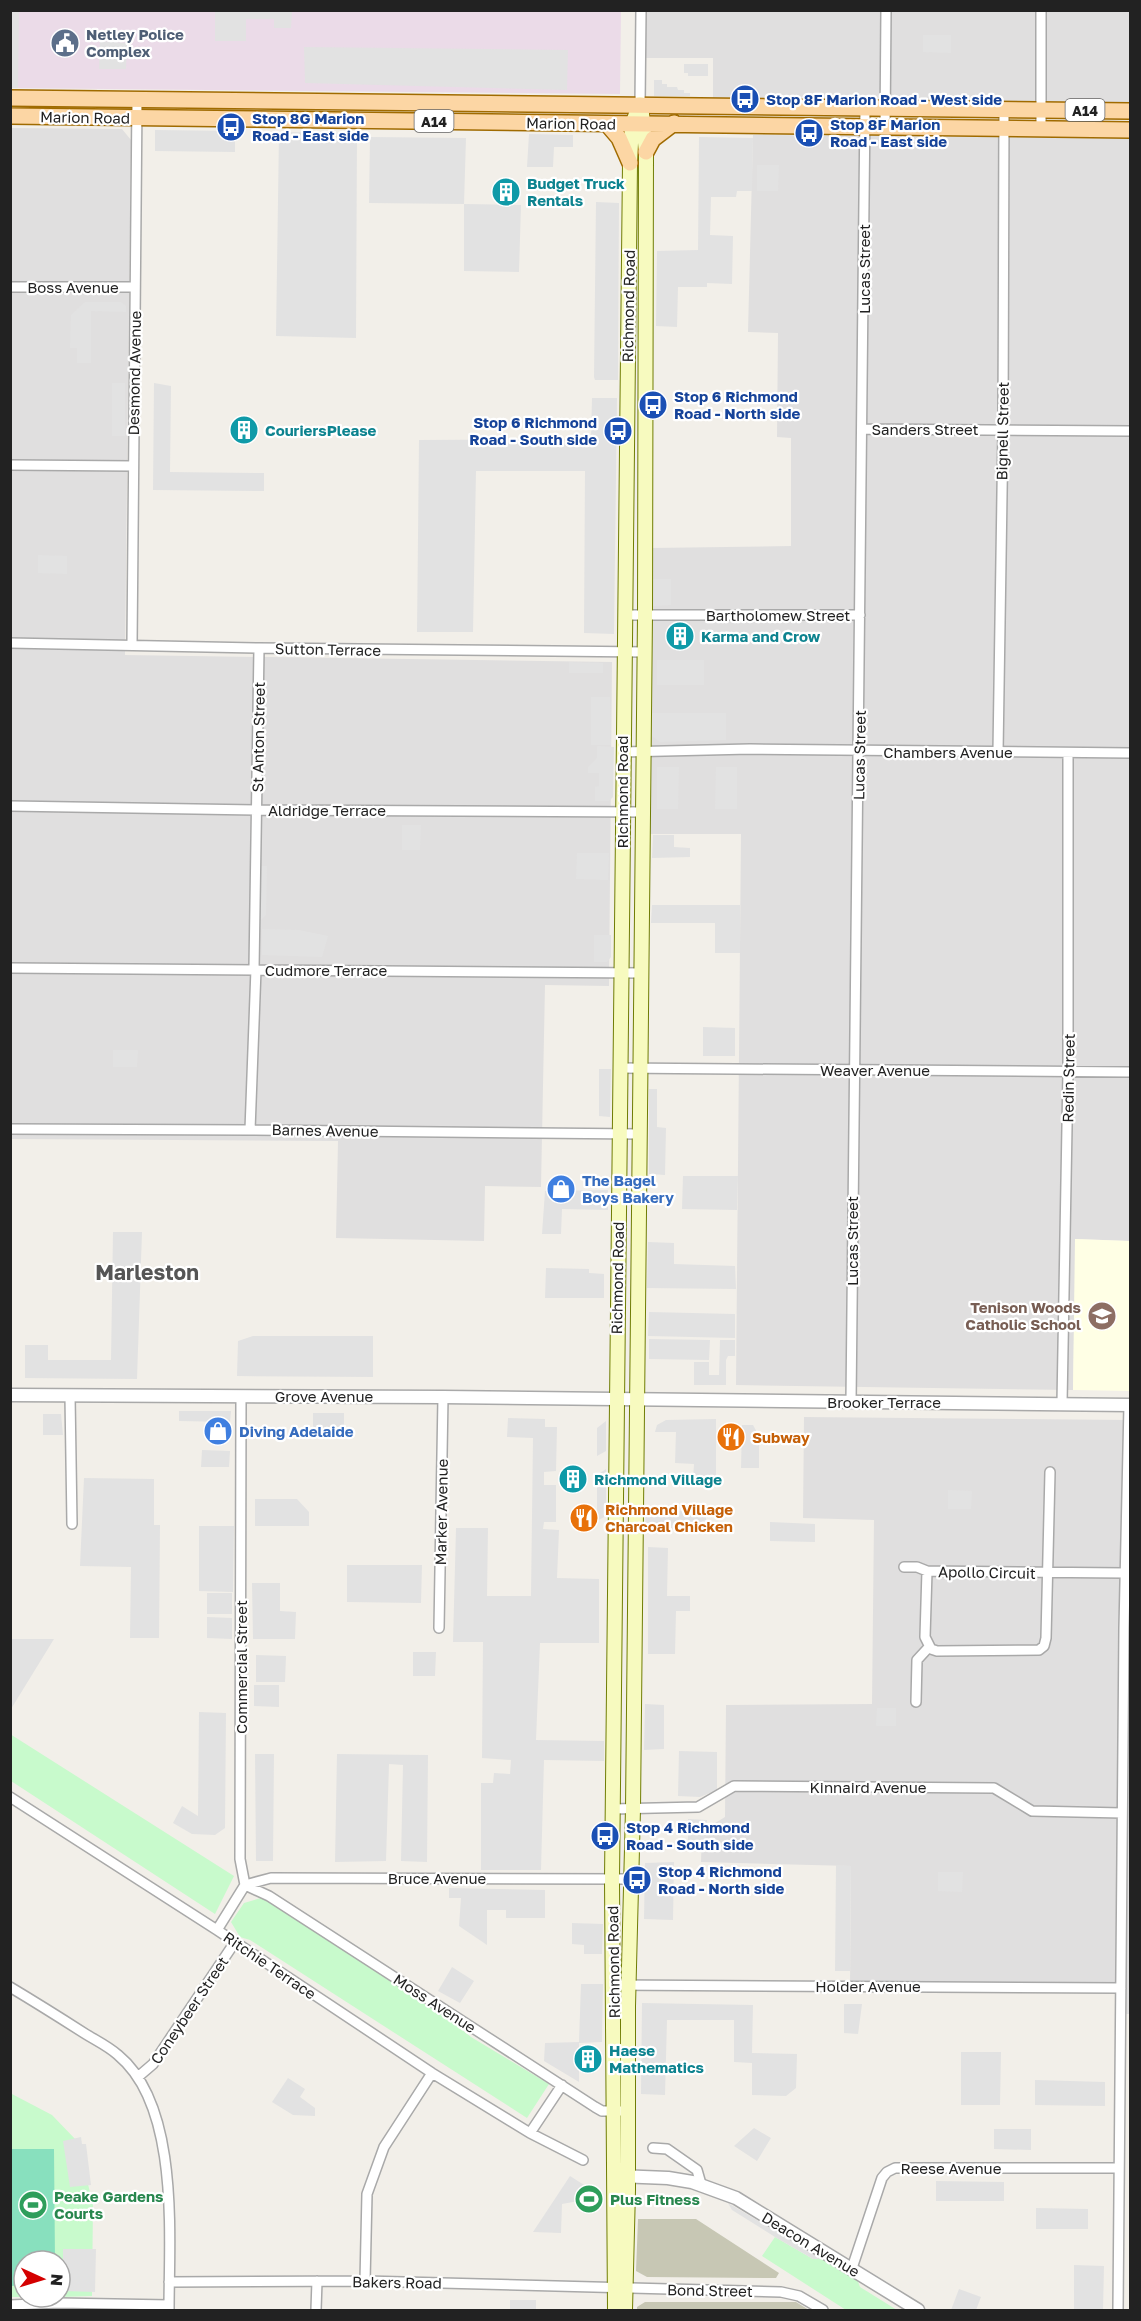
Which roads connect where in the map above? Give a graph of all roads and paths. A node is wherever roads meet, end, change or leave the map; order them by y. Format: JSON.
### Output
{"nodes":[{"id":1,"x":641,"y":10,"type":"edge"},
{"id":2,"x":886,"y":10,"type":"edge"},
{"id":3,"x":1041,"y":10,"type":"edge"},
{"id":4,"x":10,"y":98,"type":"edge"},
{"id":5,"x":136,"y":100,"type":"junction"},
{"id":6,"x":640,"y":104,"type":"junction"},
{"id":7,"x":865,"y":108,"type":"junction"},
{"id":8,"x":885,"y":108,"type":"junction"},
{"id":9,"x":1004,"y":110,"type":"junction"},
{"id":10,"x":1040,"y":110,"type":"junction"},
{"id":11,"x":1131,"y":111,"type":"edge"},
{"id":12,"x":10,"y":116,"type":"edge"},
{"id":13,"x":136,"y":117,"type":"junction"},
{"id":14,"x":607,"y":123,"type":"junction"},
{"id":15,"x":674,"y":123,"type":"junction"},
{"id":16,"x":638,"y":124,"type":"junction"},
{"id":17,"x":865,"y":128,"type":"junction"},
{"id":18,"x":885,"y":128,"type":"junction"},
{"id":19,"x":1004,"y":129,"type":"junction"},
{"id":20,"x":1041,"y":129,"type":"junction"},
{"id":21,"x":1131,"y":130,"type":"edge"},
{"id":22,"x":646,"y":152,"type":"junction"},
{"id":23,"x":630,"y":163,"type":"junction"},
{"id":24,"x":10,"y":287,"type":"edge"},
{"id":25,"x":135,"y":287,"type":"junction"},
{"id":26,"x":863,"y":429,"type":"junction"},
{"id":27,"x":1003,"y":429,"type":"junction"},
{"id":28,"x":1131,"y":431,"type":"edge"},
{"id":29,"x":10,"y":465,"type":"edge"},
{"id":30,"x":133,"y":466,"type":"junction"},
{"id":31,"x":624,"y":615,"type":"junction"},
{"id":32,"x":645,"y":615,"type":"junction"},
{"id":33,"x":860,"y":615,"type":"junction"},
{"id":34,"x":10,"y":643,"type":"edge"},
{"id":35,"x":132,"y":645,"type":"junction"},
{"id":36,"x":260,"y":648,"type":"junction"},
{"id":37,"x":623,"y":651,"type":"junction"},
{"id":38,"x":645,"y":652,"type":"junction"},
{"id":39,"x":859,"y":751,"type":"junction"},
{"id":40,"x":622,"y":752,"type":"junction"},
{"id":41,"x":643,"y":752,"type":"junction"},
{"id":42,"x":998,"y":752,"type":"junction"},
{"id":43,"x":1068,"y":753,"type":"junction"},
{"id":44,"x":1131,"y":753,"type":"edge"},
{"id":45,"x":10,"y":806,"type":"edge"},
{"id":46,"x":256,"y":810,"type":"junction"},
{"id":47,"x":622,"y":812,"type":"junction"},
{"id":48,"x":643,"y":812,"type":"junction"},
{"id":49,"x":10,"y":968,"type":"edge"},
{"id":50,"x":255,"y":969,"type":"junction"},
{"id":51,"x":621,"y":972,"type":"junction"},
{"id":52,"x":641,"y":973,"type":"junction"},
{"id":53,"x":619,"y":1068,"type":"junction"},
{"id":54,"x":640,"y":1068,"type":"junction"},
{"id":55,"x":853,"y":1070,"type":"junction"},
{"id":56,"x":1068,"y":1071,"type":"junction"},
{"id":57,"x":1131,"y":1072,"type":"edge"},
{"id":58,"x":10,"y":1130,"type":"edge"},
{"id":59,"x":250,"y":1130,"type":"junction"},
{"id":60,"x":619,"y":1134,"type":"junction"},
{"id":61,"x":639,"y":1134,"type":"junction"},
{"id":62,"x":10,"y":1395,"type":"edge"},
{"id":63,"x":70,"y":1396,"type":"junction"},
{"id":64,"x":241,"y":1396,"type":"junction"},
{"id":65,"x":443,"y":1397,"type":"junction"},
{"id":66,"x":616,"y":1400,"type":"junction"},
{"id":67,"x":637,"y":1400,"type":"junction"},
{"id":68,"x":850,"y":1402,"type":"junction"},
{"id":69,"x":1062,"y":1403,"type":"junction"},
{"id":70,"x":1130,"y":1405,"type":"edge"},
{"id":71,"x":1050,"y":1472,"type":"dead end"},
{"id":72,"x":72,"y":1524,"type":"dead end"},
{"id":73,"x":904,"y":1567,"type":"dead end"},
{"id":74,"x":927,"y":1571,"type":"junction"},
{"id":75,"x":1047,"y":1573,"type":"junction"},
{"id":76,"x":1125,"y":1574,"type":"junction"},
{"id":77,"x":439,"y":1628,"type":"dead end"},
{"id":78,"x":1127,"y":1628,"type":"edge"},
{"id":79,"x":929,"y":1647,"type":"junction"},
{"id":80,"x":916,"y":1702,"type":"dead end"},
{"id":81,"x":10,"y":1797,"type":"edge"},
{"id":82,"x":613,"y":1809,"type":"junction"},
{"id":83,"x":633,"y":1809,"type":"junction"},
{"id":84,"x":1122,"y":1813,"type":"junction"},
{"id":85,"x":630,"y":1879,"type":"junction"},
{"id":86,"x":612,"y":1880,"type":"junction"},
{"id":87,"x":245,"y":1885,"type":"junction"},
{"id":88,"x":218,"y":1930,"type":"junction"},
{"id":89,"x":235,"y":1942,"type":"junction"},
{"id":90,"x":621,"y":1985,"type":"junction"},
{"id":91,"x":10,"y":1986,"type":"edge"},
{"id":92,"x":1121,"y":1988,"type":"junction"},
{"id":93,"x":1126,"y":2014,"type":"edge"},
{"id":94,"x":432,"y":2073,"type":"junction"},
{"id":95,"x":139,"y":2076,"type":"junction"},
{"id":96,"x":561,"y":2085,"type":"junction"},
{"id":97,"x":621,"y":2111,"type":"junction"},
{"id":98,"x":530,"y":2133,"type":"junction"},
{"id":99,"x":653,"y":2148,"type":"dead end"},
{"id":100,"x":583,"y":2160,"type":"dead end"},
{"id":101,"x":1119,"y":2168,"type":"junction"},
{"id":102,"x":621,"y":2176,"type":"junction"},
{"id":103,"x":701,"y":2184,"type":"junction"},
{"id":104,"x":852,"y":2268,"type":"junction"},
{"id":105,"x":317,"y":2281,"type":"junction"},
{"id":106,"x":365,"y":2281,"type":"junction"},
{"id":107,"x":169,"y":2282,"type":"junction"},
{"id":108,"x":620,"y":2287,"type":"junction"},
{"id":109,"x":10,"y":2305,"type":"edge"},
{"id":110,"x":169,"y":2308,"type":"edge"},
{"id":111,"x":316,"y":2310,"type":"edge"},
{"id":112,"x":615,"y":2310,"type":"edge"},
{"id":113,"x":625,"y":2310,"type":"edge"},
{"id":114,"x":823,"y":2310,"type":"edge"},
{"id":115,"x":918,"y":2310,"type":"edge"},
{"id":116,"x":1118,"y":2310,"type":"edge"}],
"edges":[{"from":1,"to":6,"type":"street","name":"Richmond Road"},
{"from":2,"to":8,"type":"street"},
{"from":3,"to":10,"type":"street"},
{"from":4,"to":5,"type":"main road","name":"Marion Road","number":"A14"},
{"from":5,"to":6,"type":"main road","name":"Marion Road","number":"A14"},
{"from":5,"to":13,"type":"street","name":"Desmond Avenue"},
{"from":6,"to":7,"type":"main road","name":"Marion Road","number":"A14"},
{"from":6,"to":16,"type":"main road","name":"Richmond Road"},
{"from":7,"to":8,"type":"main road","name":"Marion Road","number":"A14"},
{"from":7,"to":17,"type":"street","name":"Lucas Street"},
{"from":8,"to":9,"type":"main road","name":"Marion Road","number":"A14"},
{"from":8,"to":18,"type":"street"},
{"from":9,"to":10,"type":"main road","name":"Marion Road","number":"A14"},
{"from":9,"to":19,"type":"street","name":"Bignell Street"},
{"from":10,"to":11,"type":"main road","name":"Marion Road","number":"A14"},
{"from":10,"to":20,"type":"street"},
{"from":12,"to":13,"type":"main road","name":"Marion Road","number":"A14"},
{"from":13,"to":14,"type":"main road","name":"Marion Road","number":"A14"},
{"from":13,"to":25,"type":"street","name":"Desmond Avenue"},
{"from":14,"to":16,"type":"main road","name":"Marion Road","number":"A14"},
{"from":14,"to":23,"type":"main road"},
{"from":15,"to":16,"type":"main road","name":"Marion Road","number":"A14"},
{"from":15,"to":17,"type":"main road","name":"Marion Road","number":"A14"},
{"from":15,"to":22,"type":"main road"},
{"from":16,"to":22,"type":"main road","name":"Richmond Road"},
{"from":16,"to":23,"type":"main road","name":"Richmond Road"},
{"from":17,"to":18,"type":"main road","name":"Marion Road","number":"A14"},
{"from":17,"to":26,"type":"street","name":"Lucas Street"},
{"from":18,"to":19,"type":"main road","name":"Marion Road","number":"A14"},
{"from":19,"to":20,"type":"main road","name":"Marion Road","number":"A14"},
{"from":19,"to":27,"type":"street","name":"Bignell Street"},
{"from":20,"to":21,"type":"main road","name":"Marion Road","number":"A14"},
{"from":22,"to":32,"type":"main road","name":"Richmond Road"},
{"from":23,"to":31,"type":"main road","name":"Richmond Road"},
{"from":24,"to":25,"type":"street","name":"Boss Avenue"},
{"from":25,"to":30,"type":"street","name":"Desmond Avenue"},
{"from":26,"to":27,"type":"street","name":"Sanders Street"},
{"from":26,"to":33,"type":"street","name":"Lucas Street"},
{"from":27,"to":28,"type":"street","name":"Sanders Street"},
{"from":27,"to":42,"type":"street","name":"Bignell Street"},
{"from":29,"to":30,"type":"street"},
{"from":30,"to":35,"type":"street","name":"Desmond Avenue"},
{"from":31,"to":32,"type":"street","name":"Bartholomew Street"},
{"from":31,"to":37,"type":"main road","name":"Richmond Road"},
{"from":32,"to":33,"type":"street","name":"Bartholomew Street"},
{"from":32,"to":38,"type":"main road","name":"Richmond Road"},
{"from":33,"to":39,"type":"street","name":"Lucas Street"},
{"from":34,"to":35,"type":"street","name":"Sutton Terrace"},
{"from":35,"to":36,"type":"street","name":"Sutton Terrace"},
{"from":36,"to":37,"type":"street","name":"Sutton Terrace"},
{"from":36,"to":46,"type":"street","name":"St Anton Street"},
{"from":37,"to":38,"type":"street","name":"Sutton Terrace"},
{"from":37,"to":40,"type":"main road","name":"Richmond Road"},
{"from":38,"to":41,"type":"main road","name":"Richmond Road"},
{"from":39,"to":41,"type":"street","name":"Chambers Avenue"},
{"from":39,"to":42,"type":"street","name":"Chambers Avenue"},
{"from":39,"to":55,"type":"street","name":"Lucas Street"},
{"from":40,"to":41,"type":"street","name":"Chambers Avenue"},
{"from":40,"to":47,"type":"main road","name":"Richmond Road"},
{"from":41,"to":48,"type":"main road","name":"Richmond Road"},
{"from":42,"to":43,"type":"street","name":"Chambers Avenue"},
{"from":43,"to":44,"type":"street","name":"Chambers Avenue"},
{"from":43,"to":56,"type":"street","name":"Redin Street"},
{"from":45,"to":46,"type":"street","name":"Aldridge Terrace"},
{"from":46,"to":47,"type":"street","name":"Aldridge Terrace"},
{"from":46,"to":50,"type":"street","name":"St Anton Street"},
{"from":47,"to":48,"type":"street","name":"Aldridge Terrace"},
{"from":47,"to":51,"type":"main road","name":"Richmond Road"},
{"from":48,"to":52,"type":"main road","name":"Richmond Road"},
{"from":49,"to":50,"type":"street","name":"Cudmore Terrace"},
{"from":50,"to":51,"type":"street","name":"Cudmore Terrace"},
{"from":50,"to":59,"type":"street","name":"St Anton Street"},
{"from":51,"to":52,"type":"street","name":"Cudmore Terrace"},
{"from":51,"to":53,"type":"main road","name":"Richmond Road"},
{"from":52,"to":54,"type":"main road","name":"Richmond Road"},
{"from":53,"to":54,"type":"street","name":"Weaver Avenue"},
{"from":53,"to":60,"type":"main road","name":"Richmond Road"},
{"from":54,"to":55,"type":"street","name":"Weaver Avenue"},
{"from":54,"to":61,"type":"main road","name":"Richmond Road"},
{"from":55,"to":56,"type":"street","name":"Weaver Avenue"},
{"from":55,"to":68,"type":"street","name":"Lucas Street"},
{"from":56,"to":57,"type":"street","name":"Weaver Avenue"},
{"from":56,"to":69,"type":"street","name":"Redin Street"},
{"from":58,"to":59,"type":"street","name":"Barnes Avenue"},
{"from":59,"to":60,"type":"street","name":"Barnes Avenue"},
{"from":60,"to":61,"type":"street","name":"Barnes Avenue"},
{"from":60,"to":66,"type":"main road","name":"Richmond Road"},
{"from":61,"to":67,"type":"main road","name":"Richmond Road"},
{"from":62,"to":63,"type":"street","name":"Grove Avenue"},
{"from":63,"to":64,"type":"street","name":"Grove Avenue"},
{"from":63,"to":72,"type":"street"},
{"from":64,"to":65,"type":"street","name":"Grove Avenue"},
{"from":64,"to":87,"type":"street","name":"Commercial Street"},
{"from":65,"to":66,"type":"street","name":"Grove Avenue"},
{"from":65,"to":77,"type":"street","name":"Marker Avenue"},
{"from":66,"to":67,"type":"street","name":"Grove Avenue"},
{"from":66,"to":82,"type":"main road","name":"Richmond Road"},
{"from":67,"to":68,"type":"street","name":"Brooker Terrace"},
{"from":67,"to":83,"type":"main road","name":"Richmond Road"},
{"from":68,"to":69,"type":"street","name":"Brooker Terrace"},
{"from":69,"to":70,"type":"street","name":"Brooker Terrace"},
{"from":70,"to":76,"type":"street"},
{"from":71,"to":75,"type":"street"},
{"from":73,"to":74,"type":"street","name":"Apollo Circuit"},
{"from":74,"to":75,"type":"street","name":"Apollo Circuit"},
{"from":74,"to":79,"type":"street","name":"Apollo Circuit"},
{"from":75,"to":76,"type":"street","name":"Apollo Circuit"},
{"from":75,"to":79,"type":"street","name":"Apollo Circuit"},
{"from":76,"to":78,"type":"street"},
{"from":78,"to":84,"type":"street"},
{"from":79,"to":80,"type":"street"},
{"from":81,"to":88,"type":"street","name":"Ritchie Terrace"},
{"from":82,"to":83,"type":"street","name":"Kinnaird Avenue"},
{"from":82,"to":86,"type":"main road","name":"Richmond Road"},
{"from":83,"to":84,"type":"street","name":"Kinnaird Avenue"},
{"from":83,"to":85,"type":"main road","name":"Richmond Road"},
{"from":84,"to":92,"type":"street"},
{"from":85,"to":86,"type":"street","name":"Bruce Avenue"},
{"from":85,"to":90,"type":"main road","name":"Richmond Road"},
{"from":86,"to":87,"type":"street","name":"Bruce Avenue"},
{"from":86,"to":90,"type":"main road","name":"Richmond Road"},
{"from":87,"to":88,"type":"street"},
{"from":87,"to":96,"type":"street","name":"Moss Avenue"},
{"from":88,"to":89,"type":"street","name":"Ritchie Terrace"},
{"from":89,"to":94,"type":"street","name":"Ritchie Terrace"},
{"from":89,"to":95,"type":"street","name":"Coneybeer Street"},
{"from":90,"to":92,"type":"street","name":"Holder Avenue"},
{"from":90,"to":97,"type":"main road","name":"Richmond Road"},
{"from":91,"to":95,"type":"street"},
{"from":92,"to":93,"type":"street"},
{"from":93,"to":101,"type":"street"},
{"from":94,"to":98,"type":"street","name":"Ritchie Terrace"},
{"from":94,"to":106,"type":"street"},
{"from":95,"to":107,"type":"street"},
{"from":96,"to":97,"type":"street","name":"Moss Avenue"},
{"from":96,"to":98,"type":"street"},
{"from":97,"to":102,"type":"main road","name":"Richmond Road"},
{"from":98,"to":100,"type":"street","name":"Ritchie Terrace"},
{"from":99,"to":103,"type":"street"},
{"from":101,"to":104,"type":"street","name":"Reese Avenue"},
{"from":101,"to":116,"type":"street"},
{"from":102,"to":103,"type":"street","name":"Deacon Avenue"},
{"from":102,"to":108,"type":"main road","name":"Richmond Road"},
{"from":103,"to":104,"type":"street","name":"Deacon Avenue"},
{"from":104,"to":115,"type":"street","name":"Deacon Avenue"},
{"from":105,"to":106,"type":"street","name":"Bakers Road"},
{"from":105,"to":107,"type":"street","name":"Bakers Road"},
{"from":105,"to":111,"type":"street"},
{"from":106,"to":108,"type":"street","name":"Bakers Road"},
{"from":107,"to":110,"type":"street"},
{"from":108,"to":112,"type":"main road","name":"Richmond Road"},
{"from":108,"to":113,"type":"main road","name":"Richmond Road"},
{"from":108,"to":114,"type":"street","name":"Bond Street"},
{"from":109,"to":110,"type":"street"}]}
